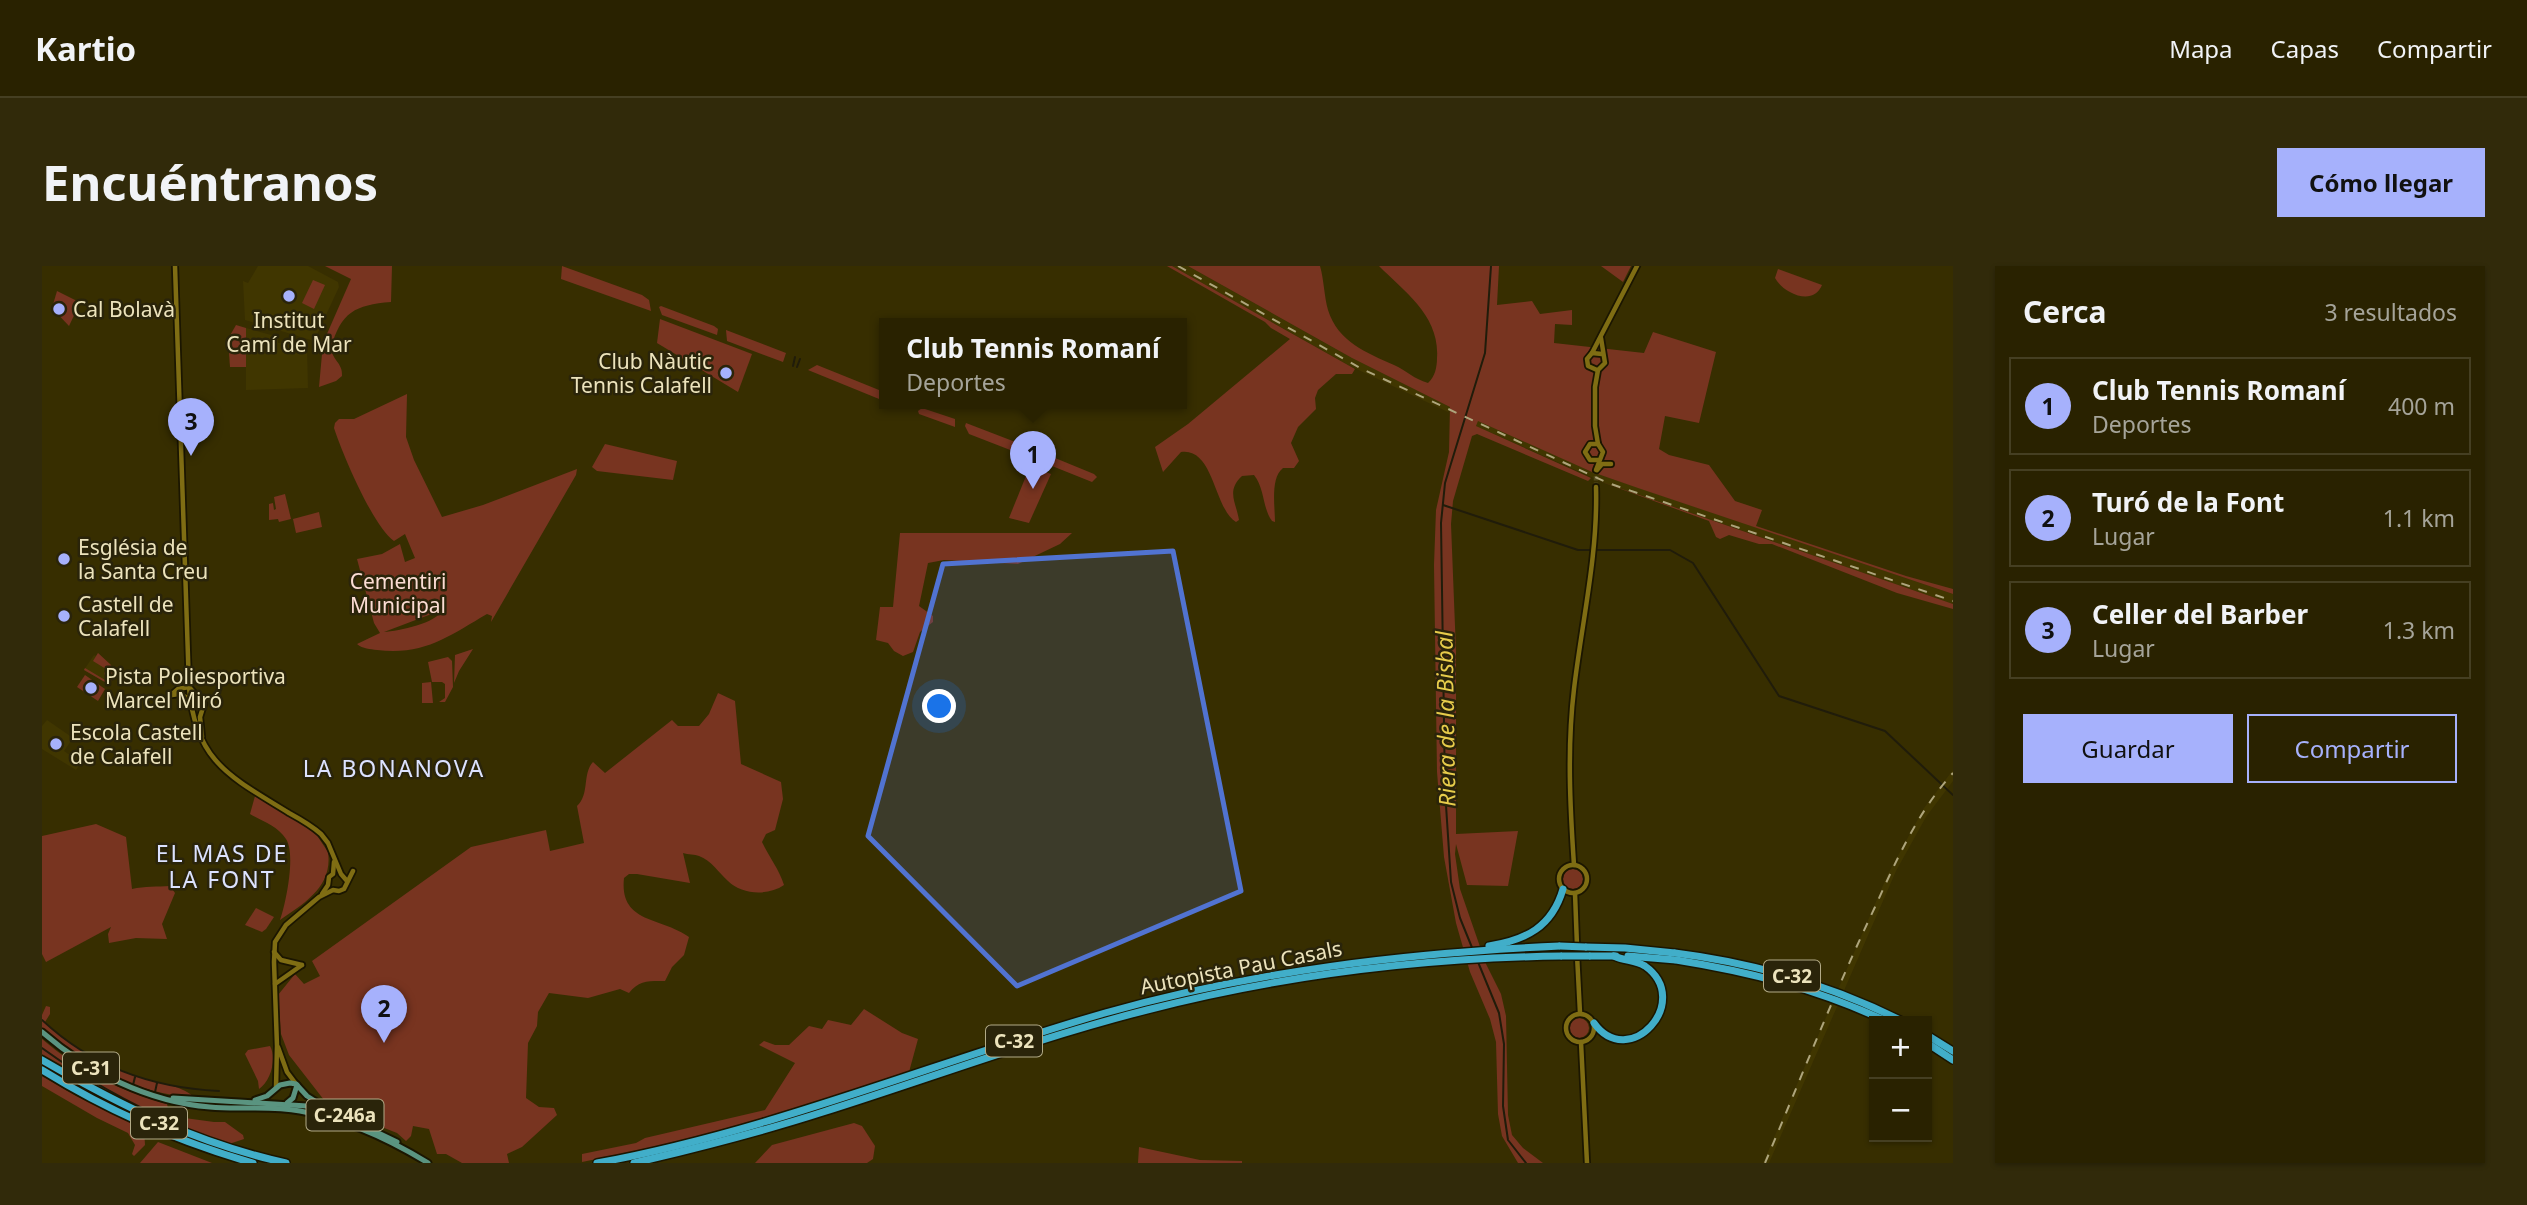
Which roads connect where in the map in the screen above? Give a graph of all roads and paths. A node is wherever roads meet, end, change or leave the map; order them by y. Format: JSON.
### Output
{"nodes":[{"id":1,"x":175,"y":266,"type":"edge"},
{"id":2,"x":1637,"y":266,"type":"edge"},
{"id":3,"x":1601,"y":338,"type":"junction"},
{"id":4,"x":1592,"y":353,"type":"junction"},
{"id":5,"x":1603,"y":355,"type":"junction"},
{"id":6,"x":1595,"y":370,"type":"junction"},
{"id":7,"x":1595,"y":426,"type":"junction"},
{"id":8,"x":1590,"y":444,"type":"junction"},
{"id":9,"x":1598,"y":444,"type":"junction"},
{"id":10,"x":1603,"y":452,"type":"junction"},
{"id":11,"x":1599,"y":459,"type":"junction"},
{"id":12,"x":1592,"y":461,"type":"junction"},
{"id":13,"x":1611,"y":464,"type":"junction"},
{"id":14,"x":1596,"y":470,"type":"junction"},
{"id":15,"x":1596,"y":487,"type":"tunnel mouth"},
{"id":16,"x":189,"y":687,"type":"junction"},
{"id":17,"x":190,"y":699,"type":"junction"},
{"id":18,"x":204,"y":704,"type":"junction"},
{"id":19,"x":202,"y":742,"type":"junction"},
{"id":20,"x":334,"y":861,"type":"junction"},
{"id":21,"x":1574,"y":865,"type":"junction"},
{"id":22,"x":333,"y":874,"type":"junction"},
{"id":23,"x":342,"y":874,"type":"junction"},
{"id":24,"x":347,"y":881,"type":"junction"},
{"id":25,"x":328,"y":885,"type":"junction"},
{"id":26,"x":1563,"y":889,"type":"junction"},
{"id":27,"x":333,"y":890,"type":"junction"},
{"id":28,"x":1575,"y":893,"type":"junction"},
{"id":29,"x":319,"y":897,"type":"junction"},
{"id":30,"x":1491,"y":950,"type":"junction"},
{"id":31,"x":274,"y":952,"type":"junction"},
{"id":32,"x":1440,"y":956,"type":"junction"},
{"id":33,"x":1614,"y":956,"type":"junction"},
{"id":34,"x":1675,"y":956,"type":"junction"},
{"id":35,"x":274,"y":984,"type":"junction"},
{"id":36,"x":1580,"y":1013,"type":"junction"},
{"id":37,"x":1874,"y":1016,"type":"edge"},
{"id":38,"x":1890,"y":1016,"type":"edge"},
{"id":39,"x":1594,"y":1023,"type":"junction"},
{"id":40,"x":42,"y":1032,"type":"edge"},
{"id":41,"x":1932,"y":1038,"type":"edge"},
{"id":42,"x":1581,"y":1042,"type":"junction"},
{"id":43,"x":277,"y":1046,"type":"junction"},
{"id":44,"x":1932,"y":1046,"type":"edge"},
{"id":45,"x":1953,"y":1051,"type":"edge"},
{"id":46,"x":42,"y":1060,"type":"edge"},
{"id":47,"x":1953,"y":1060,"type":"edge"},
{"id":48,"x":42,"y":1070,"type":"edge"},
{"id":49,"x":296,"y":1085,"type":"junction"},
{"id":50,"x":276,"y":1087,"type":"junction"},
{"id":51,"x":147,"y":1092,"type":"junction"},
{"id":52,"x":246,"y":1102,"type":"junction"},
{"id":53,"x":285,"y":1104,"type":"junction"},
{"id":54,"x":240,"y":1108,"type":"junction"},
{"id":55,"x":329,"y":1118,"type":"junction"},
{"id":56,"x":397,"y":1142,"type":"junction"},
{"id":57,"x":253,"y":1163,"type":"edge"},
{"id":58,"x":286,"y":1163,"type":"edge"},
{"id":59,"x":430,"y":1163,"type":"edge"},
{"id":60,"x":597,"y":1163,"type":"edge"},
{"id":61,"x":634,"y":1163,"type":"edge"},
{"id":62,"x":1587,"y":1163,"type":"edge"}],
"edges":[{"from":1,"to":16,"type":"street"},
{"from":2,"to":3,"type":"street"},
{"from":3,"to":4,"type":"street"},
{"from":3,"to":5,"type":"street"},
{"from":4,"to":5,"type":"street"},
{"from":4,"to":6,"type":"street"},
{"from":5,"to":6,"type":"street"},
{"from":6,"to":7,"type":"street"},
{"from":7,"to":8,"type":"street"},
{"from":7,"to":9,"type":"street"},
{"from":8,"to":9,"type":"street"},
{"from":8,"to":12,"type":"street"},
{"from":9,"to":10,"type":"street"},
{"from":10,"to":11,"type":"street"},
{"from":10,"to":13,"type":"street"},
{"from":11,"to":12,"type":"street"},
{"from":11,"to":13,"type":"street"},
{"from":11,"to":14,"type":"street"},
{"from":12,"to":14,"type":"street"},
{"from":13,"to":14,"type":"street"},
{"from":15,"to":21,"type":"street"},
{"from":16,"to":17,"type":"street"},
{"from":16,"to":17,"type":"street"},
{"from":16,"to":18,"type":"street"},
{"from":17,"to":18,"type":"street"},
{"from":17,"to":19,"type":"street"},
{"from":18,"to":19,"type":"street"},
{"from":19,"to":20,"type":"street"},
{"from":20,"to":22,"type":"street"},
{"from":20,"to":23,"type":"street"},
{"from":21,"to":26,"type":"street"},
{"from":21,"to":28,"type":"street"},
{"from":22,"to":23,"type":"street"},
{"from":22,"to":25,"type":"street"},
{"from":23,"to":24,"type":"street"},
{"from":23,"to":24,"type":"street"},
{"from":24,"to":27,"type":"street"},
{"from":25,"to":27,"type":"street"},
{"from":25,"to":29,"type":"street"},
{"from":26,"to":28,"type":"street"},
{"from":26,"to":30,"type":"highway"},
{"from":27,"to":29,"type":"street"},
{"from":28,"to":36,"type":"street"},
{"from":29,"to":31,"type":"street","number":"C-246a"},
{"from":30,"to":32,"type":"highway","name":"Autopista Pau Casals","number":"C-32"},
{"from":30,"to":32,"type":"highway","name":"Autopista Pau Casals","number":"C-32"},
{"from":30,"to":33,"type":"highway","name":"Autopista Pau Casals","number":"C-32","bridge":true},
{"from":30,"to":34,"type":"highway","name":"Autopista Pau Casals","number":"C-32","bridge":true},
{"from":31,"to":35,"type":"street","number":"C-246a"},
{"from":31,"to":35,"type":"street"},
{"from":32,"to":60,"type":"highway","name":"Autopista Pau Casals","number":"C-32"},
{"from":32,"to":61,"type":"highway","name":"Autopista Pau Casals","number":"C-32"},
{"from":33,"to":34,"type":"highway","name":"Autopista Pau Casals","number":"C-32"},
{"from":33,"to":39,"type":"highway"},
{"from":34,"to":37,"type":"highway","name":"Autopista Pau Casals","number":"C-32","bridge":true},
{"from":34,"to":38,"type":"highway","name":"Autopista Pau Casals","number":"C-32","bridge":true},
{"from":35,"to":43,"type":"street","number":"C-246a"},
{"from":36,"to":39,"type":"street"},
{"from":36,"to":42,"type":"street"},
{"from":39,"to":42,"type":"street"},
{"from":40,"to":51,"type":"main road","number":"C-31"},
{"from":41,"to":45,"type":"highway"},
{"from":42,"to":62,"type":"street"},
{"from":43,"to":49,"type":"street","number":"C-246a"},
{"from":43,"to":50,"type":"street","number":"C-246a"},
{"from":44,"to":47,"type":"highway"},
{"from":46,"to":58,"type":"highway","number":"C-32"},
{"from":48,"to":57,"type":"highway","number":"C-32"},
{"from":49,"to":50,"type":"main road"},
{"from":49,"to":53,"type":"main road"},
{"from":49,"to":56,"type":"main road","number":"C-246a"},
{"from":50,"to":52,"type":"main road"},
{"from":50,"to":53,"type":"main road"},
{"from":51,"to":52,"type":"main road","number":"C-31"},
{"from":51,"to":54,"type":"main road","number":"C-31"},
{"from":52,"to":53,"type":"main road","number":"C-31"},
{"from":53,"to":54,"type":"main road"},
{"from":53,"to":55,"type":"main road"},
{"from":53,"to":56,"type":"main road","number":"C-31"},
{"from":54,"to":55,"type":"main road","number":"C-31"},
{"from":55,"to":59,"type":"main road","number":"C-31"},
{"from":56,"to":59,"type":"main road","number":"C-31"}]}
